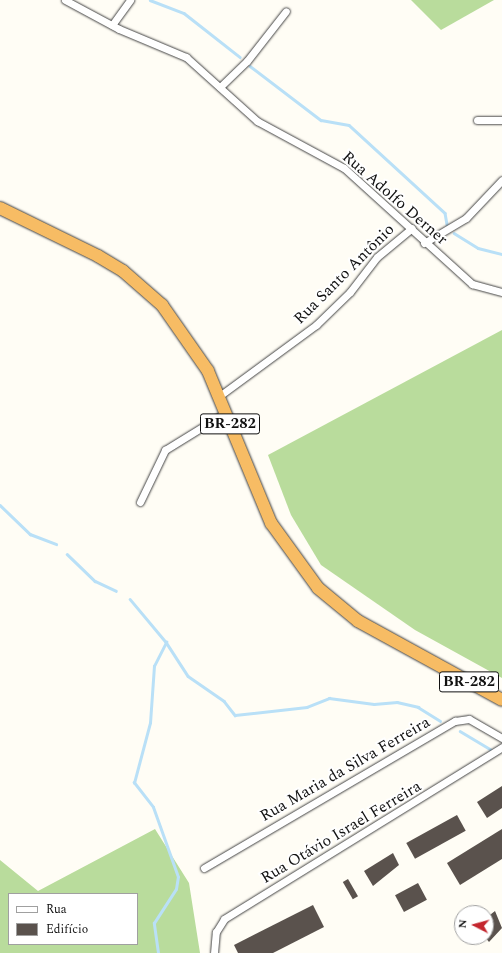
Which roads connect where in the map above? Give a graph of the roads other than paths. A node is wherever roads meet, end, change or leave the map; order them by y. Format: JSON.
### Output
{"nodes":[{"id":1,"x":65,"y":0,"type":"edge"},
{"id":2,"x":130,"y":0,"type":"edge"},
{"id":3,"x":286,"y":12,"type":"dead end"},
{"id":4,"x":112,"y":25,"type":"junction"},
{"id":5,"x":220,"y":87,"type":"junction"},
{"id":6,"x":477,"y":120,"type":"dead end"},
{"id":7,"x":502,"y":120,"type":"edge"},
{"id":8,"x":502,"y":180,"type":"edge"},
{"id":9,"x":0,"y":208,"type":"edge"},
{"id":10,"x":412,"y":228,"type":"junction"},
{"id":11,"x":424,"y":243,"type":"junction"},
{"id":12,"x":502,"y":292,"type":"edge"},
{"id":13,"x":218,"y":397,"type":"junction"},
{"id":14,"x":225,"y":413,"type":"junction"},
{"id":15,"x":140,"y":502,"type":"dead end"},
{"id":16,"x":488,"y":692,"type":"junction"},
{"id":17,"x":502,"y":700,"type":"edge"},
{"id":18,"x":502,"y":708,"type":"edge"},
{"id":19,"x":502,"y":738,"type":"edge"},
{"id":20,"x":502,"y":747,"type":"edge"},
{"id":21,"x":204,"y":868,"type":"dead end"},
{"id":22,"x":214,"y":953,"type":"edge"}],
"edges":[{"from":1,"to":4,"type":"street","name":"Rua Adolfo Derner"},
{"from":2,"to":4,"type":"street"},
{"from":3,"to":5,"type":"street"},
{"from":4,"to":5,"type":"street","name":"Rua Adolfo Derner"},
{"from":5,"to":10,"type":"street","name":"Rua Adolfo Derner"},
{"from":6,"to":7,"type":"street"},
{"from":8,"to":11,"type":"street"},
{"from":9,"to":13,"type":"highway","number":"BR-282"},
{"from":10,"to":11,"type":"street","name":"Rua Adolfo Derner"},
{"from":10,"to":13,"type":"street","name":"Rua Santo Antônio"},
{"from":11,"to":12,"type":"street","name":"Rua Adolfo Derner"},
{"from":13,"to":14,"type":"highway","number":"BR-282"},
{"from":14,"to":15,"type":"street"},
{"from":14,"to":16,"type":"highway","number":"BR-282"},
{"from":16,"to":17,"type":"highway","number":"BR-282"},
{"from":16,"to":18,"type":"street"},
{"from":19,"to":21,"type":"street","name":"Rua Maria da Silva Ferreira"},
{"from":20,"to":22,"type":"street","name":"Rua Otávio Israel Ferreira"}]}
